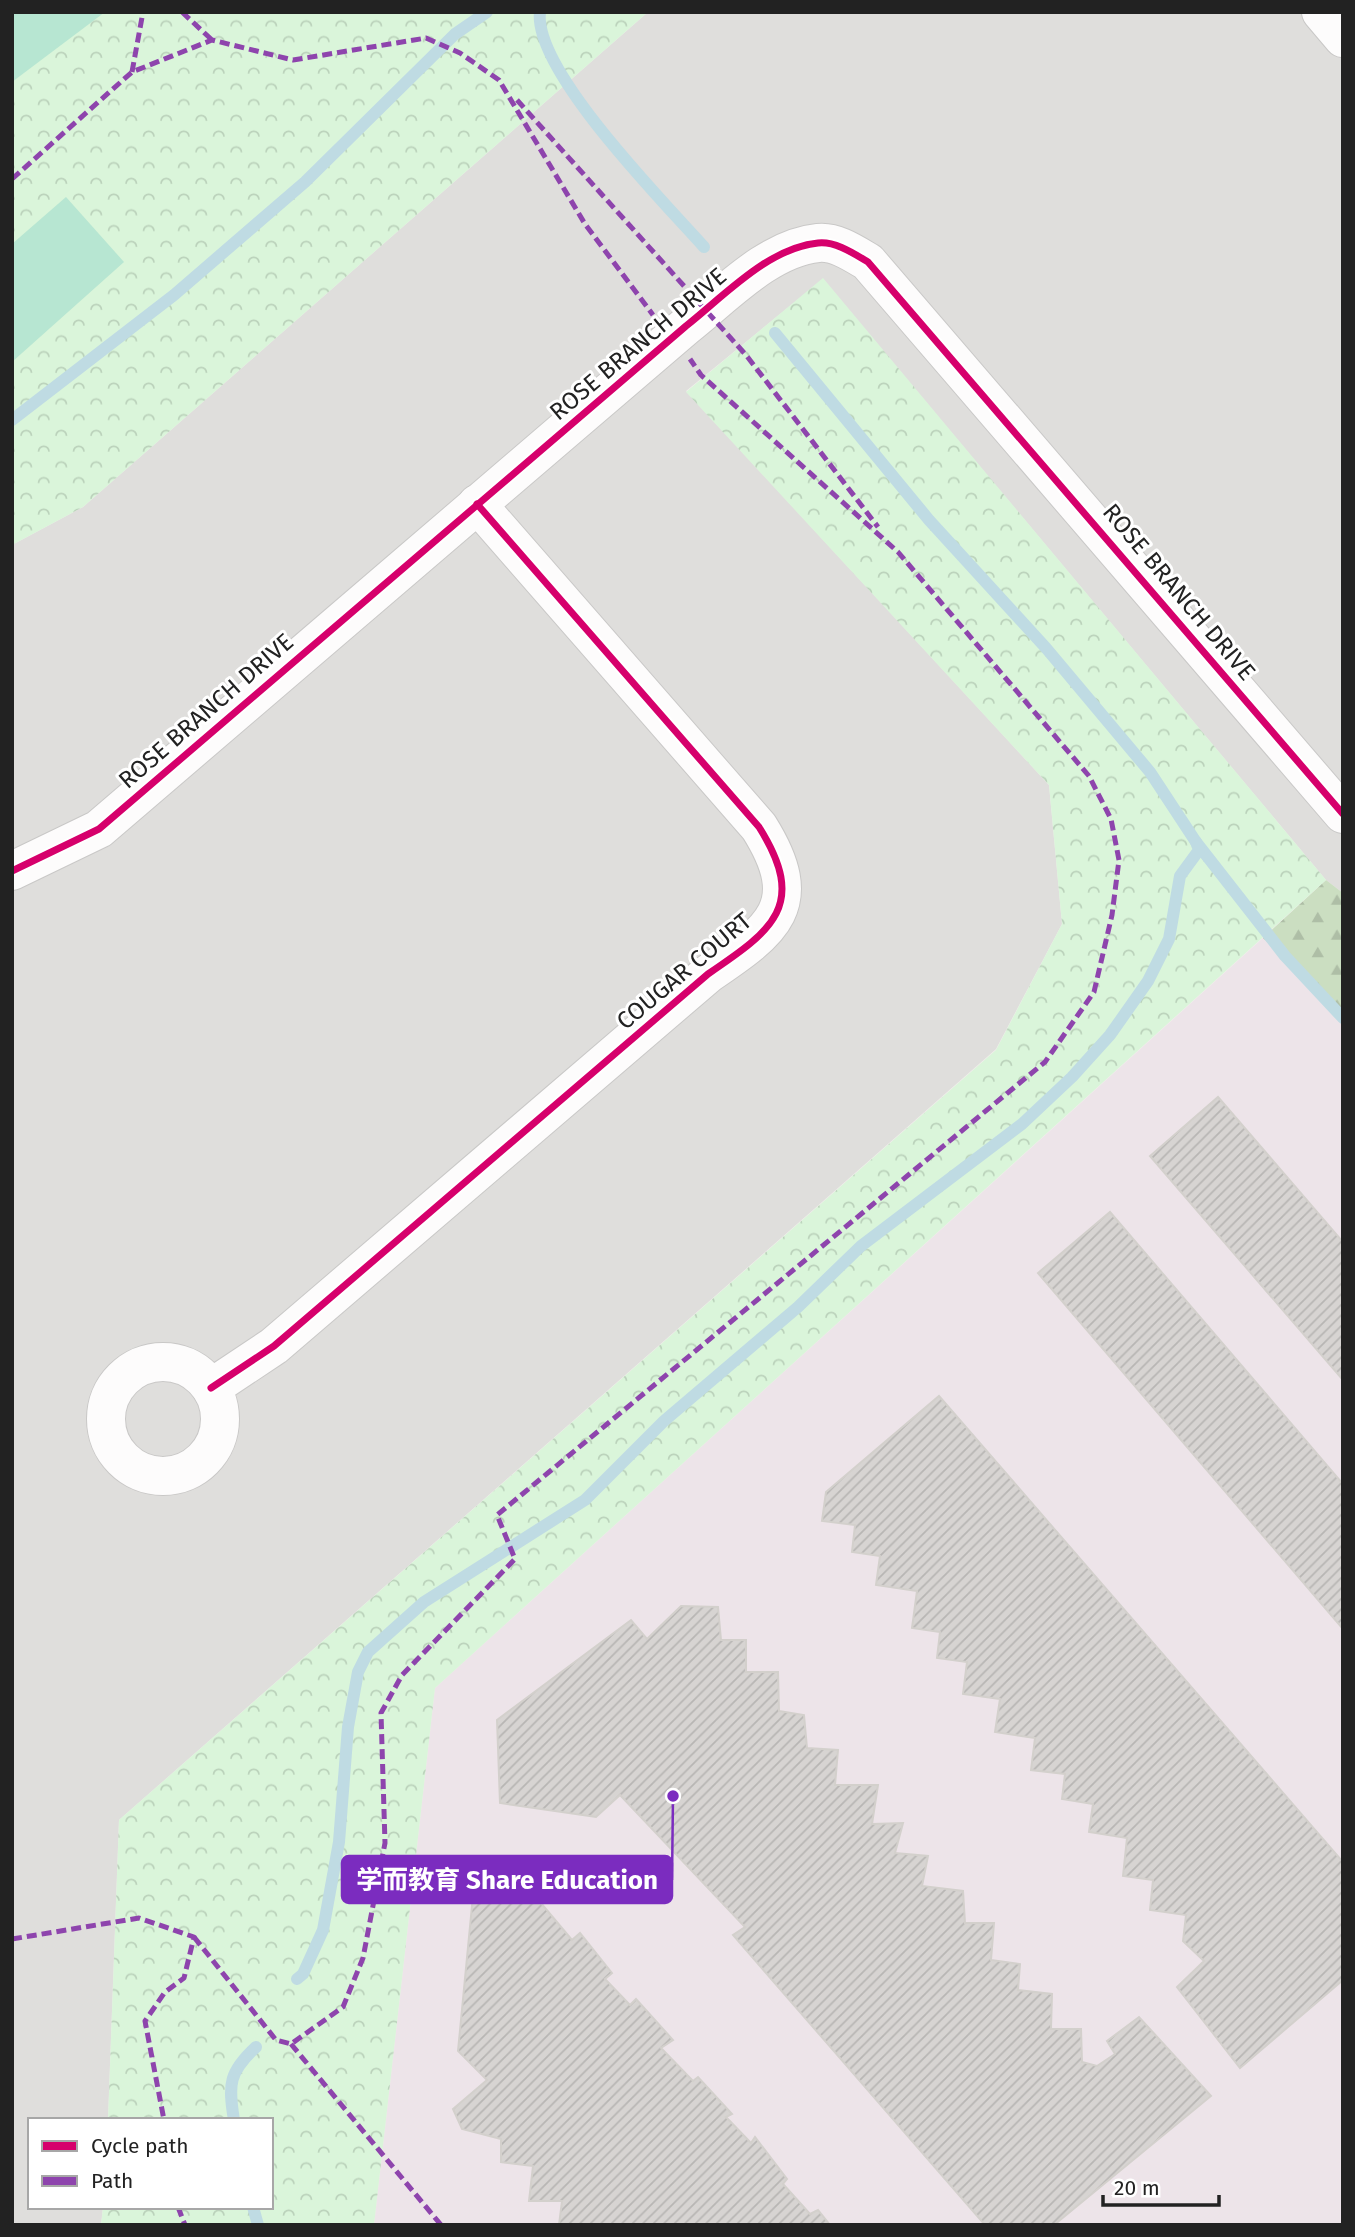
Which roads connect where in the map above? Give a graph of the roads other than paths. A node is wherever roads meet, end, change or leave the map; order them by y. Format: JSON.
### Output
{"nodes":[{"id":1,"x":1321,"y":12,"type":"edge"},
{"id":2,"x":1343,"y":38,"type":"edge"},
{"id":3,"x":477,"y":504,"type":"junction"},
{"id":4,"x":1343,"y":814,"type":"edge"},
{"id":5,"x":12,"y":871,"type":"edge"},
{"id":6,"x":211,"y":1388,"type":"dead end"}],
"edges":[{"from":1,"to":2,"type":"street"},
{"from":3,"to":4,"type":"street","name":"ROSE BRANCH DRIVE"},
{"from":3,"to":5,"type":"street","name":"ROSE BRANCH DRIVE"},
{"from":3,"to":6,"type":"street","name":"COUGAR COURT"}]}
